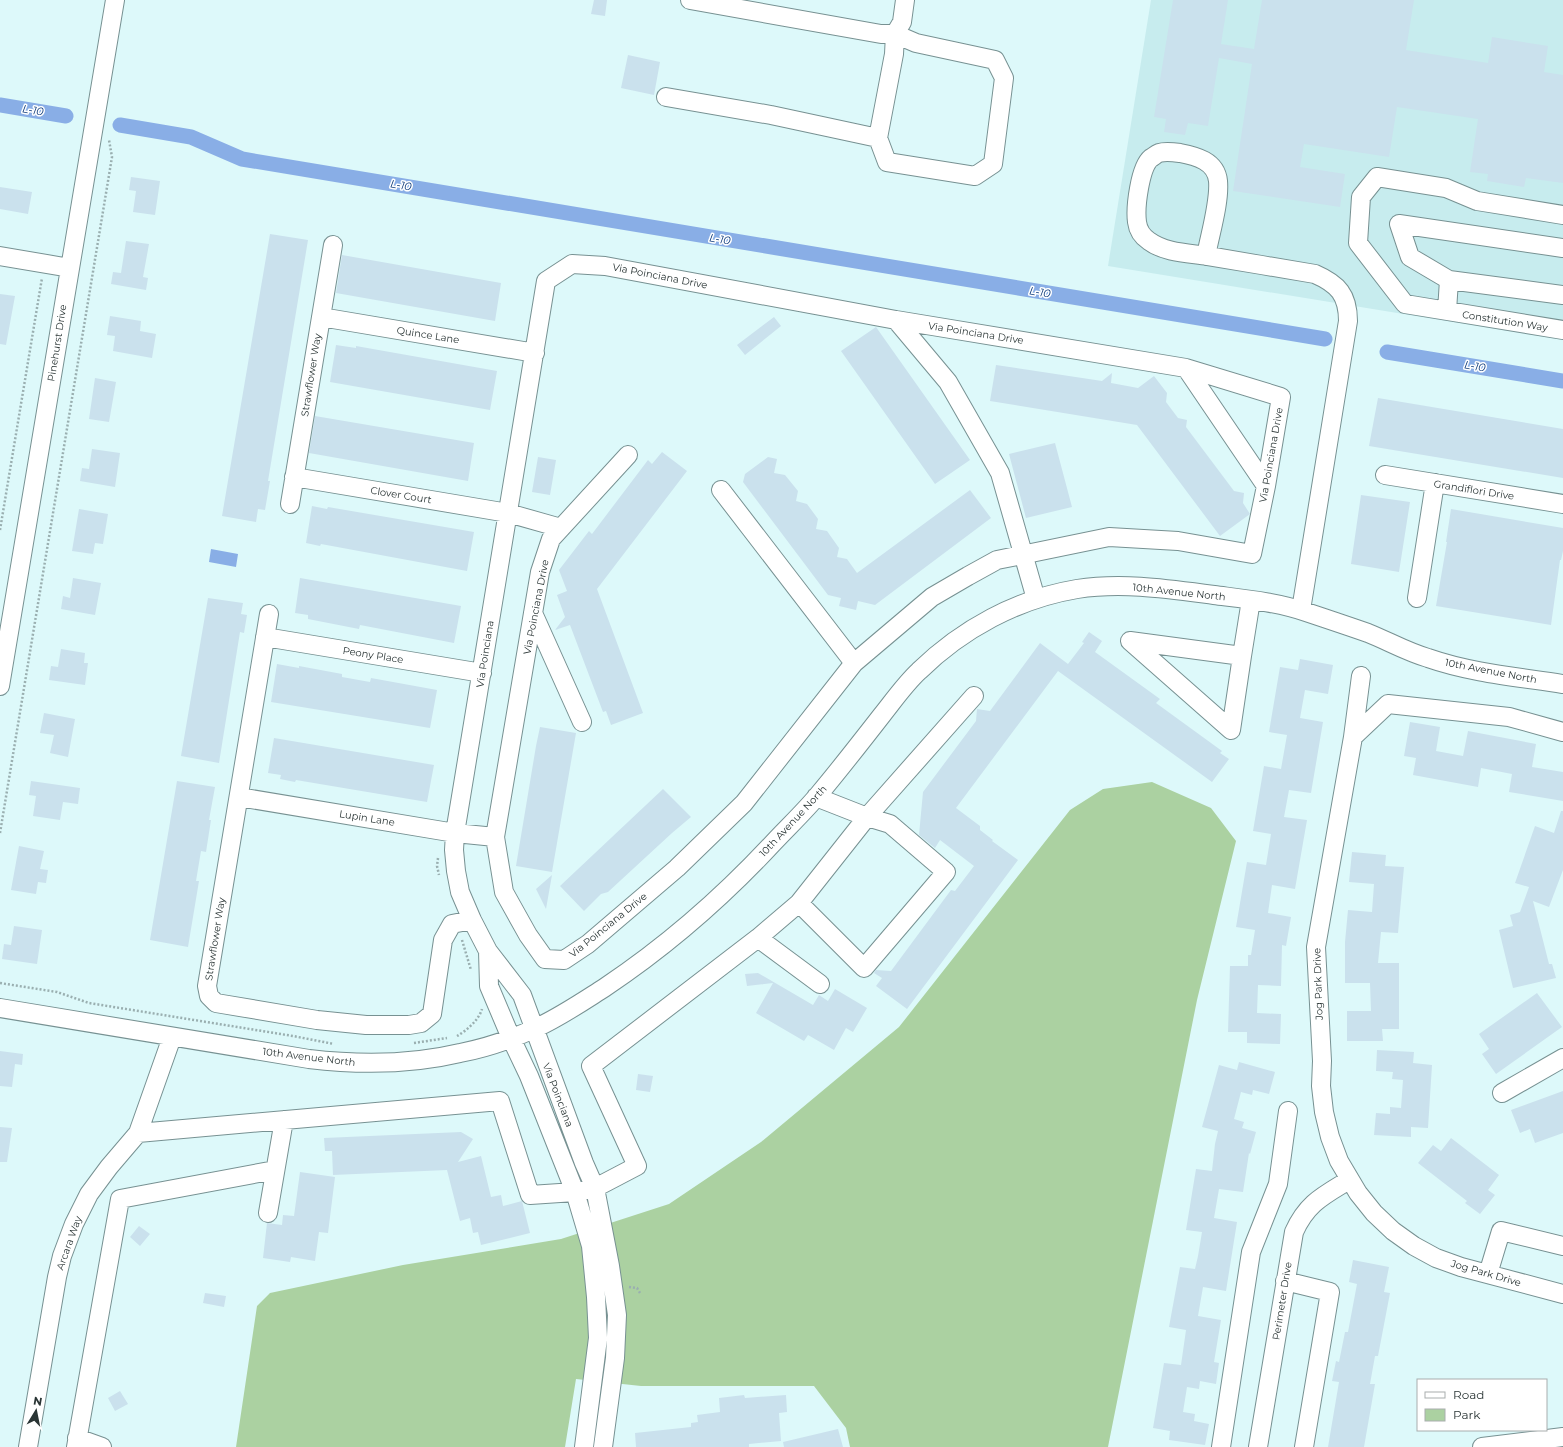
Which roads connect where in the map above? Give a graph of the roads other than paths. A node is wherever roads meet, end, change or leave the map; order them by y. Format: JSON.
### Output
{"nodes":[{"id":1,"x":115,"y":0,"type":"edge"},
{"id":2,"x":690,"y":0,"type":"edge"},
{"id":3,"x":906,"y":0,"type":"edge"},
{"id":4,"x":895,"y":34,"type":"junction"},
{"id":5,"x":666,"y":97,"type":"dead end"},
{"id":6,"x":878,"y":138,"type":"junction"},
{"id":7,"x":1563,"y":215,"type":"edge"},
{"id":8,"x":333,"y":245,"type":"dead end"},
{"id":9,"x":1563,"y":248,"type":"edge"},
{"id":10,"x":0,"y":256,"type":"edge"},
{"id":11,"x":1206,"y":256,"type":"junction"},
{"id":12,"x":70,"y":268,"type":"junction"},
{"id":13,"x":1449,"y":280,"type":"junction"},
{"id":14,"x":1563,"y":295,"type":"edge"},
{"id":15,"x":1446,"y":311,"type":"junction"},
{"id":16,"x":321,"y":317,"type":"junction"},
{"id":17,"x":896,"y":320,"type":"junction"},
{"id":18,"x":1563,"y":330,"type":"edge"},
{"id":19,"x":535,"y":352,"type":"junction"},
{"id":20,"x":1186,"y":368,"type":"junction"},
{"id":21,"x":628,"y":455,"type":"dead end"},
{"id":22,"x":1385,"y":475,"type":"dead end"},
{"id":23,"x":294,"y":477,"type":"junction"},
{"id":24,"x":1435,"y":483,"type":"junction"},
{"id":25,"x":1266,"y":486,"type":"junction"},
{"id":26,"x":721,"y":490,"type":"dead end"},
{"id":27,"x":290,"y":504,"type":"dead end"},
{"id":28,"x":1563,"y":504,"type":"edge"},
{"id":29,"x":508,"y":513,"type":"junction"},
{"id":30,"x":561,"y":528,"type":"junction"},
{"id":31,"x":1024,"y":554,"type":"junction"},
{"id":32,"x":1417,"y":598,"type":"dead end"},
{"id":33,"x":1036,"y":599,"type":"junction"},
{"id":34,"x":1251,"y":600,"type":"junction"},
{"id":35,"x":1301,"y":610,"type":"junction"},
{"id":36,"x":533,"y":613,"type":"junction"},
{"id":37,"x":269,"y":614,"type":"dead end"},
{"id":38,"x":265,"y":637,"type":"junction"},
{"id":39,"x":1242,"y":656,"type":"junction"},
{"id":40,"x":854,"y":663,"type":"junction"},
{"id":41,"x":482,"y":672,"type":"junction"},
{"id":42,"x":1361,"y":676,"type":"dead end"},
{"id":43,"x":1563,"y":684,"type":"edge"},
{"id":44,"x":0,"y":686,"type":"edge"},
{"id":45,"x":974,"y":696,"type":"dead end"},
{"id":46,"x":582,"y":722,"type":"dead end"},
{"id":47,"x":1563,"y":732,"type":"edge"},
{"id":48,"x":1353,"y":737,"type":"junction"},
{"id":49,"x":239,"y":797,"type":"junction"},
{"id":50,"x":816,"y":797,"type":"junction"},
{"id":51,"x":867,"y":817,"type":"junction"},
{"id":52,"x":448,"y":832,"type":"junction"},
{"id":53,"x":496,"y":837,"type":"junction"},
{"id":54,"x":799,"y":903,"type":"junction"},
{"id":55,"x":464,"y":922,"type":"junction"},
{"id":56,"x":758,"y":938,"type":"junction"},
{"id":57,"x":488,"y":951,"type":"junction"},
{"id":58,"x":820,"y":984,"type":"dead end"},
{"id":59,"x":0,"y":1008,"type":"edge"},
{"id":60,"x":534,"y":1029,"type":"junction"},
{"id":61,"x":172,"y":1037,"type":"junction"},
{"id":62,"x":511,"y":1038,"type":"junction"},
{"id":63,"x":1563,"y":1058,"type":"edge"},
{"id":64,"x":1502,"y":1093,"type":"dead end"},
{"id":65,"x":1288,"y":1111,"type":"dead end"},
{"id":66,"x":284,"y":1120,"type":"junction"},
{"id":67,"x":138,"y":1133,"type":"junction"},
{"id":68,"x":275,"y":1170,"type":"junction"},
{"id":69,"x":1349,"y":1180,"type":"junction"},
{"id":70,"x":96,"y":1184,"type":"junction"},
{"id":71,"x":595,"y":1188,"type":"junction"},
{"id":72,"x":575,"y":1192,"type":"junction"},
{"id":73,"x":120,"y":1199,"type":"junction"},
{"id":74,"x":268,"y":1213,"type":"dead end"},
{"id":75,"x":1563,"y":1246,"type":"edge"},
{"id":76,"x":599,"y":1251,"type":"junction"},
{"id":77,"x":1488,"y":1274,"type":"junction"},
{"id":78,"x":1286,"y":1281,"type":"junction"},
{"id":79,"x":1563,"y":1294,"type":"edge"},
{"id":80,"x":1563,"y":1437,"type":"edge"},
{"id":81,"x":77,"y":1442,"type":"edge"},
{"id":82,"x":28,"y":1447,"type":"edge"},
{"id":83,"x":102,"y":1447,"type":"edge"},
{"id":84,"x":584,"y":1447,"type":"edge"},
{"id":85,"x":602,"y":1447,"type":"edge"},
{"id":86,"x":1221,"y":1447,"type":"edge"},
{"id":87,"x":1258,"y":1447,"type":"edge"},
{"id":88,"x":1304,"y":1447,"type":"edge"},
{"id":89,"x":1482,"y":1447,"type":"edge"}],
"edges":[{"from":1,"to":12,"type":"street","name":"Pinehurst Drive"},
{"from":2,"to":4,"type":"street"},
{"from":3,"to":4,"type":"street"},
{"from":4,"to":6,"type":"street"},
{"from":4,"to":6,"type":"street"},
{"from":5,"to":6,"type":"street"},
{"from":7,"to":15,"type":"street","name":"Constitution Way"},
{"from":8,"to":16,"type":"street","name":"Strawflower Way"},
{"from":9,"to":13,"type":"street"},
{"from":10,"to":12,"type":"street"},
{"from":11,"to":11,"type":"street"},
{"from":11,"to":35,"type":"street"},
{"from":12,"to":44,"type":"street","name":"Pinehurst Drive"},
{"from":13,"to":14,"type":"street"},
{"from":13,"to":15,"type":"street"},
{"from":15,"to":18,"type":"street","name":"Constitution Way"},
{"from":16,"to":19,"type":"street","name":"Quince Lane"},
{"from":16,"to":23,"type":"street","name":"Strawflower Way"},
{"from":17,"to":19,"type":"street","name":"Via Poinciana Drive"},
{"from":17,"to":20,"type":"street","name":"Via Poinciana Drive"},
{"from":17,"to":31,"type":"street"},
{"from":19,"to":29,"type":"street","name":"Via Poinciana"},
{"from":20,"to":25,"type":"street"},
{"from":20,"to":25,"type":"street","name":"Via Poinciana Drive"},
{"from":21,"to":30,"type":"street","name":"Via Poinciana Drive"},
{"from":22,"to":24,"type":"street","name":"Grandiflori Drive"},
{"from":23,"to":27,"type":"street","name":"Strawflower Way"},
{"from":23,"to":29,"type":"street","name":"Clover Court"},
{"from":24,"to":28,"type":"street","name":"Grandiflori Drive"},
{"from":24,"to":32,"type":"street"},
{"from":25,"to":31,"type":"street","name":"Via Poinciana Drive"},
{"from":26,"to":40,"type":"street"},
{"from":29,"to":30,"type":"street"},
{"from":29,"to":41,"type":"street","name":"Via Poinciana"},
{"from":30,"to":36,"type":"street","name":"Via Poinciana Drive"},
{"from":31,"to":33,"type":"street"},
{"from":31,"to":40,"type":"street","name":"Via Poinciana Drive"},
{"from":33,"to":34,"type":"street","name":"10th Avenue North"},
{"from":33,"to":50,"type":"street","name":"10th Avenue North"},
{"from":34,"to":35,"type":"street","name":"10th Avenue North"},
{"from":34,"to":39,"type":"street"},
{"from":35,"to":43,"type":"street","name":"10th Avenue North"},
{"from":36,"to":46,"type":"street"},
{"from":36,"to":53,"type":"street","name":"Via Poinciana Drive"},
{"from":37,"to":38,"type":"street","name":"Strawflower Way"},
{"from":38,"to":41,"type":"street","name":"Peony Place"},
{"from":38,"to":49,"type":"street","name":"Strawflower Way"},
{"from":39,"to":39,"type":"street"},
{"from":40,"to":53,"type":"street","name":"Via Poinciana Drive"},
{"from":41,"to":52,"type":"street","name":"Via Poinciana"},
{"from":42,"to":48,"type":"street","name":"Jog Park Drive"},
{"from":45,"to":51,"type":"street"},
{"from":47,"to":48,"type":"street"},
{"from":48,"to":69,"type":"street","name":"Jog Park Drive"},
{"from":49,"to":52,"type":"street","name":"Lupin Lane"},
{"from":49,"to":55,"type":"street","name":"Strawflower Way"},
{"from":50,"to":51,"type":"street"},
{"from":50,"to":60,"type":"street","name":"10th Avenue North"},
{"from":51,"to":54,"type":"street"},
{"from":51,"to":54,"type":"street"},
{"from":52,"to":53,"type":"street","name":"Lupin Lane"},
{"from":52,"to":55,"type":"street","name":"Via Poinciana"},
{"from":54,"to":56,"type":"street"},
{"from":55,"to":57,"type":"street","name":"Via Poinciana"},
{"from":56,"to":58,"type":"street"},
{"from":56,"to":71,"type":"street"},
{"from":57,"to":60,"type":"street","name":"Via Poinciana"},
{"from":57,"to":62,"type":"street","name":"Via Poinciana"},
{"from":59,"to":61,"type":"street","name":"10th Avenue North"},
{"from":60,"to":62,"type":"street","name":"10th Avenue North"},
{"from":60,"to":71,"type":"street","name":"Via Poinciana"},
{"from":61,"to":62,"type":"street","name":"10th Avenue North"},
{"from":61,"to":67,"type":"street","name":"Arcara Way"},
{"from":62,"to":72,"type":"street","name":"Via Poinciana"},
{"from":63,"to":64,"type":"street"},
{"from":65,"to":86,"type":"street"},
{"from":66,"to":67,"type":"street"},
{"from":66,"to":68,"type":"street"},
{"from":66,"to":72,"type":"street"},
{"from":67,"to":70,"type":"street","name":"Arcara Way"},
{"from":68,"to":73,"type":"street"},
{"from":68,"to":74,"type":"street"},
{"from":69,"to":77,"type":"street","name":"Jog Park Drive"},
{"from":69,"to":78,"type":"street","name":"Perimeter Drive"},
{"from":70,"to":73,"type":"street"},
{"from":70,"to":82,"type":"street","name":"Arcara Way"},
{"from":71,"to":72,"type":"street"},
{"from":71,"to":76,"type":"street","name":"Via Poinciana"},
{"from":72,"to":76,"type":"street","name":"Via Poinciana"},
{"from":73,"to":81,"type":"street"},
{"from":75,"to":77,"type":"street"},
{"from":76,"to":84,"type":"street","name":"Via Poinciana"},
{"from":76,"to":85,"type":"street","name":"Via Poinciana"},
{"from":77,"to":79,"type":"street","name":"Jog Park Drive"},
{"from":78,"to":87,"type":"street","name":"Perimeter Drive"},
{"from":78,"to":88,"type":"street"},
{"from":80,"to":89,"type":"street"},
{"from":81,"to":83,"type":"street"}]}
